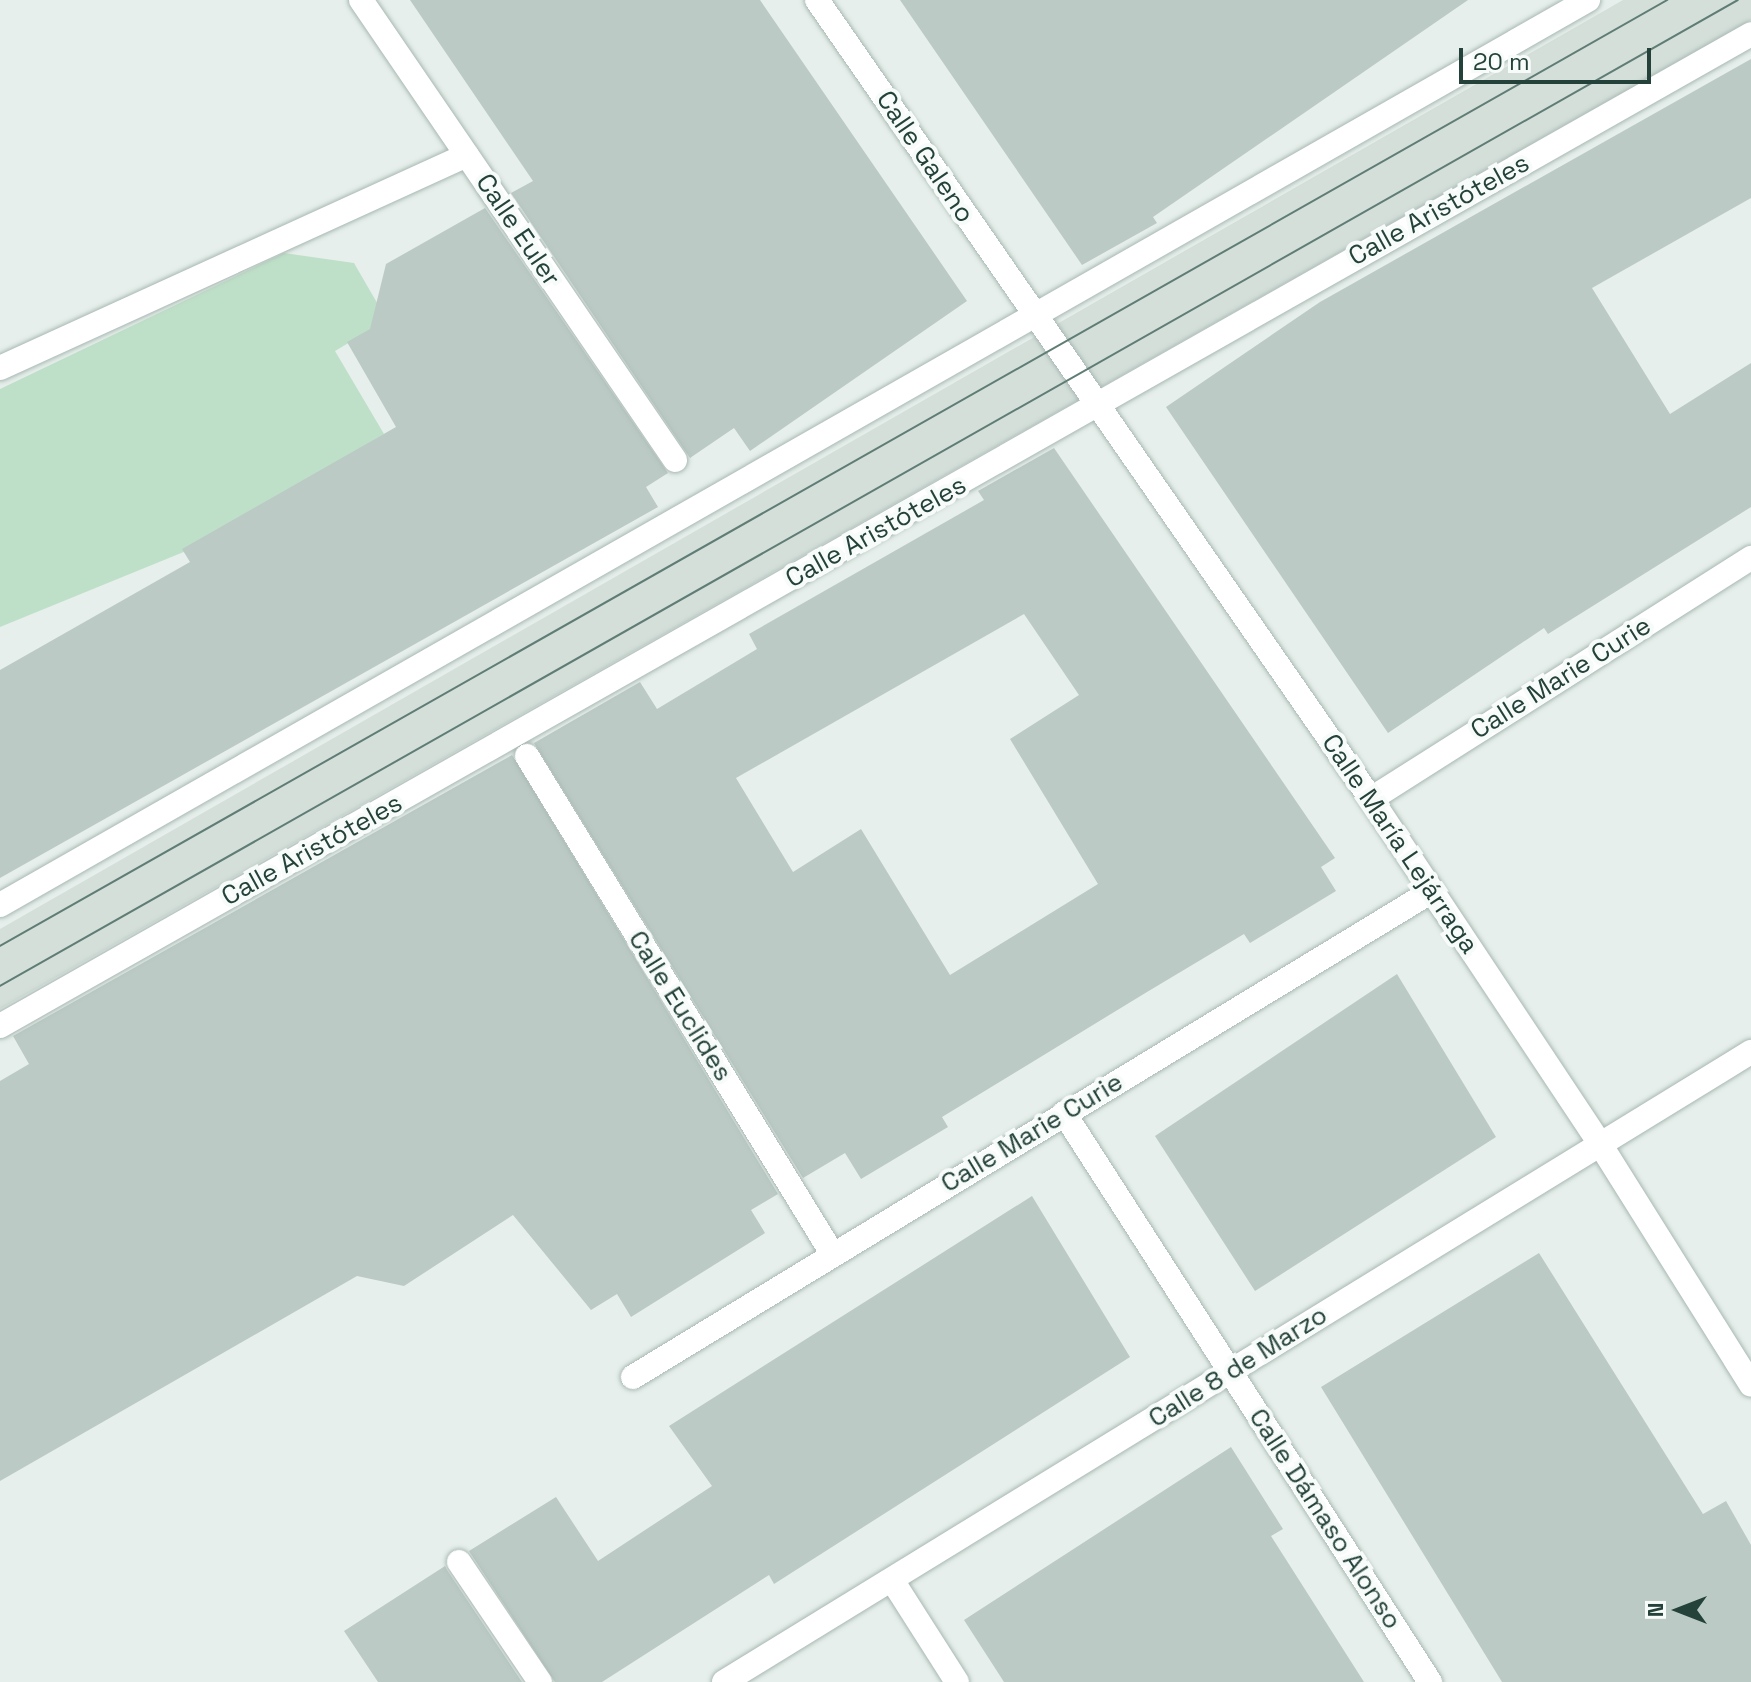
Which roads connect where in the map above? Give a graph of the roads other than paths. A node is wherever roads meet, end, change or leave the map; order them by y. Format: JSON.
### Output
{"nodes":[{"id":1,"x":361,"y":0,"type":"edge"},
{"id":2,"x":1588,"y":0,"type":"edge"},
{"id":3,"x":822,"y":2,"type":"edge"},
{"id":4,"x":1751,"y":34,"type":"edge"},
{"id":5,"x":467,"y":155,"type":"junction"},
{"id":6,"x":1032,"y":315,"type":"junction"},
{"id":7,"x":0,"y":368,"type":"edge"},
{"id":8,"x":1095,"y":404,"type":"junction"},
{"id":9,"x":675,"y":460,"type":"dead end"},
{"id":10,"x":1751,"y":558,"type":"edge"},
{"id":11,"x":521,"y":746,"type":"junction"},
{"id":12,"x":1371,"y":799,"type":"junction"},
{"id":13,"x":1432,"y":891,"type":"junction"},
{"id":14,"x":0,"y":905,"type":"edge"},
{"id":15,"x":0,"y":1026,"type":"edge"},
{"id":16,"x":1751,"y":1052,"type":"edge"},
{"id":17,"x":1064,"y":1113,"type":"junction"},
{"id":18,"x":1600,"y":1144,"type":"junction"},
{"id":19,"x":833,"y":1255,"type":"junction"},
{"id":20,"x":1230,"y":1372,"type":"junction"},
{"id":21,"x":633,"y":1377,"type":"dead end"},
{"id":22,"x":1751,"y":1385,"type":"edge"},
{"id":23,"x":459,"y":1562,"type":"dead end"},
{"id":24,"x":892,"y":1580,"type":"junction"},
{"id":25,"x":540,"y":1682,"type":"edge"},
{"id":26,"x":724,"y":1682,"type":"edge"},
{"id":27,"x":957,"y":1682,"type":"edge"},
{"id":28,"x":1430,"y":1682,"type":"edge"}],
"edges":[{"from":1,"to":5,"type":"street","name":"Calle Euler"},
{"from":2,"to":6,"type":"street"},
{"from":3,"to":6,"type":"street","name":"Calle Galeno"},
{"from":4,"to":8,"type":"street","name":"Calle Aristóteles"},
{"from":5,"to":7,"type":"street"},
{"from":5,"to":9,"type":"street","name":"Calle Euler"},
{"from":6,"to":8,"type":"street","name":"Calle María Lejárraga"},
{"from":6,"to":14,"type":"street"},
{"from":8,"to":11,"type":"street","name":"Calle Aristóteles"},
{"from":8,"to":12,"type":"street","name":"Calle María Lejárraga"},
{"from":10,"to":12,"type":"street","name":"Calle Marie Curie"},
{"from":11,"to":15,"type":"street","name":"Calle Aristóteles"},
{"from":11,"to":19,"type":"street","name":"Calle Euclides"},
{"from":12,"to":13,"type":"street","name":"Calle María Lejárraga"},
{"from":13,"to":17,"type":"street","name":"Calle Marie Curie"},
{"from":13,"to":18,"type":"street","name":"Calle María Lejárraga"},
{"from":16,"to":18,"type":"street","name":"Calle 8 de Marzo"},
{"from":17,"to":19,"type":"street","name":"Calle Marie Curie"},
{"from":17,"to":20,"type":"street","name":"Calle Dámaso Alonso"},
{"from":18,"to":20,"type":"street","name":"Calle 8 de Marzo"},
{"from":18,"to":22,"type":"street","name":"Calle María Lejárraga"},
{"from":19,"to":21,"type":"street","name":"Calle Marie Curie"},
{"from":20,"to":24,"type":"street","name":"Calle 8 de Marzo"},
{"from":20,"to":28,"type":"street","name":"Calle Dámaso Alonso"},
{"from":23,"to":25,"type":"street"},
{"from":24,"to":26,"type":"street","name":"Calle 8 de Marzo"},
{"from":24,"to":27,"type":"street"}]}
